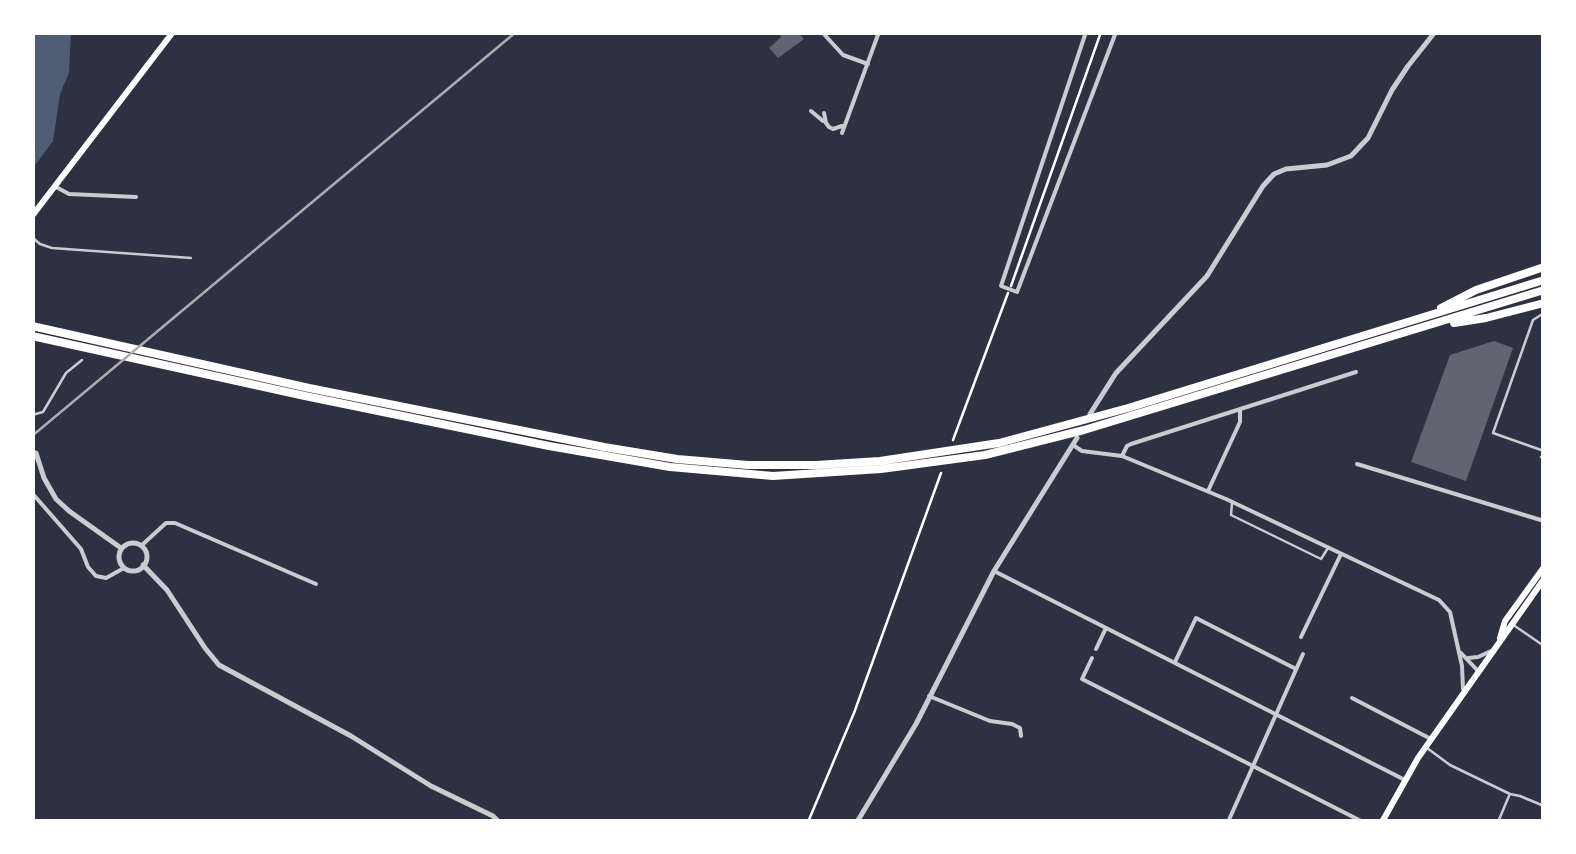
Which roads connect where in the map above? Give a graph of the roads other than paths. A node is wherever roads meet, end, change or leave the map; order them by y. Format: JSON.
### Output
{"nodes":[{"id":1,"x":173,"y":32,"type":"edge"},
{"id":2,"x":822,"y":32,"type":"edge"},
{"id":3,"x":879,"y":32,"type":"edge"},
{"id":4,"x":1086,"y":32,"type":"edge"},
{"id":5,"x":1116,"y":32,"type":"edge"},
{"id":6,"x":1435,"y":32,"type":"edge"},
{"id":7,"x":868,"y":64,"type":"junction"},
{"id":8,"x":811,"y":111,"type":"dead end"},
{"id":9,"x":824,"y":113,"type":"dead end"},
{"id":10,"x":846,"y":122,"type":"junction"},
{"id":11,"x":826,"y":124,"type":"junction"},
{"id":12,"x":842,"y":133,"type":"dead end"},
{"id":13,"x":56,"y":187,"type":"junction"},
{"id":14,"x":136,"y":197,"type":"dead end"},
{"id":15,"x":32,"y":216,"type":"edge"},
{"id":16,"x":32,"y":237,"type":"edge"},
{"id":17,"x":191,"y":258,"type":"dead end"},
{"id":18,"x":1544,"y":266,"type":"edge"},
{"id":19,"x":1544,"y":280,"type":"edge"},
{"id":20,"x":1544,"y":290,"type":"edge"},
{"id":21,"x":1544,"y":303,"type":"edge"},
{"id":22,"x":1544,"y":312,"type":"edge"},
{"id":23,"x":1423,"y":323,"type":"junction"},
{"id":24,"x":35,"y":327,"type":"edge"},
{"id":25,"x":32,"y":336,"type":"edge"},
{"id":26,"x":82,"y":360,"type":"dead end"},
{"id":27,"x":1356,"y":372,"type":"dead end"},
{"id":28,"x":1240,"y":409,"type":"junction"},
{"id":29,"x":1090,"y":414,"type":"dead end"},
{"id":30,"x":32,"y":415,"type":"edge"},
{"id":31,"x":1075,"y":442,"type":"joint"},
{"id":32,"x":1544,"y":451,"type":"edge"},
{"id":33,"x":36,"y":453,"type":"dead end"},
{"id":34,"x":1122,"y":456,"type":"junction"},
{"id":35,"x":1358,"y":464,"type":"dead end"},
{"id":36,"x":1208,"y":492,"type":"junction"},
{"id":37,"x":32,"y":493,"type":"edge"},
{"id":38,"x":1232,"y":502,"type":"junction"},
{"id":39,"x":1544,"y":520,"type":"edge"},
{"id":40,"x":142,"y":546,"type":"junction"},
{"id":41,"x":121,"y":548,"type":"junction"},
{"id":42,"x":1328,"y":548,"type":"junction"},
{"id":43,"x":1341,"y":554,"type":"junction"},
{"id":44,"x":143,"y":565,"type":"junction"},
{"id":45,"x":1544,"y":567,"type":"edge"},
{"id":46,"x":124,"y":568,"type":"junction"},
{"id":47,"x":994,"y":571,"type":"junction"},
{"id":48,"x":1544,"y":580,"type":"edge"},
{"id":49,"x":316,"y":584,"type":"dead end"},
{"id":50,"x":1512,"y":624,"type":"junction"},
{"id":51,"x":1106,"y":628,"type":"junction"},
{"id":52,"x":1300,"y":637,"type":"dead end"},
{"id":53,"x":1499,"y":641,"type":"junction"},
{"id":54,"x":1544,"y":646,"type":"edge"},
{"id":55,"x":1096,"y":649,"type":"dead end"},
{"id":56,"x":1491,"y":652,"type":"junction"},
{"id":57,"x":1302,"y":654,"type":"dead end"},
{"id":58,"x":1092,"y":658,"type":"dead end"},
{"id":59,"x":1465,"y":659,"type":"junction"},
{"id":60,"x":1175,"y":662,"type":"junction"},
{"id":61,"x":1296,"y":668,"type":"junction"},
{"id":62,"x":1478,"y":671,"type":"junction"},
{"id":63,"x":1462,"y":694,"type":"junction"},
{"id":64,"x":929,"y":696,"type":"junction"},
{"id":65,"x":1352,"y":698,"type":"dead end"},
{"id":66,"x":1275,"y":714,"type":"junction"},
{"id":67,"x":1021,"y":736,"type":"dead end"},
{"id":68,"x":1431,"y":739,"type":"junction"},
{"id":69,"x":1426,"y":747,"type":"junction"},
{"id":70,"x":1253,"y":766,"type":"junction"},
{"id":71,"x":1405,"y":780,"type":"junction"},
{"id":72,"x":1510,"y":794,"type":"junction"},
{"id":73,"x":1544,"y":806,"type":"edge"},
{"id":74,"x":499,"y":822,"type":"edge"},
{"id":75,"x":857,"y":822,"type":"edge"},
{"id":76,"x":1228,"y":822,"type":"edge"},
{"id":77,"x":1363,"y":822,"type":"edge"},
{"id":78,"x":1382,"y":822,"type":"edge"},
{"id":79,"x":1498,"y":822,"type":"edge"}],
"edges":[{"from":1,"to":13,"type":"main road"},
{"from":2,"to":7,"type":"street"},
{"from":3,"to":7,"type":"street"},
{"from":4,"to":5,"type":"street"},
{"from":6,"to":29,"type":"street"},
{"from":7,"to":10,"type":"street"},
{"from":8,"to":11,"type":"street"},
{"from":9,"to":11,"type":"street"},
{"from":10,"to":11,"type":"street"},
{"from":10,"to":12,"type":"street"},
{"from":13,"to":14,"type":"street"},
{"from":13,"to":15,"type":"main road"},
{"from":16,"to":17,"type":"lane"},
{"from":18,"to":23,"type":"highway"},
{"from":19,"to":23,"type":"highway"},
{"from":20,"to":23,"type":"highway"},
{"from":21,"to":23,"type":"highway"},
{"from":22,"to":32,"type":"lane"},
{"from":23,"to":24,"type":"highway"},
{"from":23,"to":25,"type":"highway"},
{"from":26,"to":30,"type":"lane"},
{"from":27,"to":28,"type":"street"},
{"from":28,"to":34,"type":"street"},
{"from":28,"to":36,"type":"street"},
{"from":31,"to":34,"type":"street"},
{"from":31,"to":47,"type":"street"},
{"from":33,"to":41,"type":"street"},
{"from":34,"to":36,"type":"street"},
{"from":35,"to":39,"type":"street"},
{"from":36,"to":38,"type":"street"},
{"from":37,"to":46,"type":"street"},
{"from":38,"to":42,"type":"street"},
{"from":38,"to":42,"type":"lane"},
{"from":40,"to":41,"type":"street"},
{"from":40,"to":44,"type":"street"},
{"from":40,"to":49,"type":"street"},
{"from":41,"to":46,"type":"street"},
{"from":42,"to":43,"type":"street"},
{"from":43,"to":52,"type":"street"},
{"from":43,"to":59,"type":"street"},
{"from":44,"to":46,"type":"street"},
{"from":44,"to":74,"type":"street"},
{"from":45,"to":53,"type":"main road"},
{"from":47,"to":51,"type":"street"},
{"from":47,"to":64,"type":"street"},
{"from":48,"to":50,"type":"main road"},
{"from":50,"to":53,"type":"main road"},
{"from":50,"to":54,"type":"lane"},
{"from":51,"to":55,"type":"street"},
{"from":51,"to":60,"type":"street"},
{"from":53,"to":56,"type":"main road"},
{"from":56,"to":59,"type":"street"},
{"from":56,"to":62,"type":"main road"},
{"from":57,"to":61,"type":"street"},
{"from":58,"to":70,"type":"street"},
{"from":59,"to":62,"type":"street"},
{"from":59,"to":63,"type":"street"},
{"from":60,"to":61,"type":"street"},
{"from":60,"to":66,"type":"street"},
{"from":61,"to":66,"type":"street"},
{"from":62,"to":63,"type":"main road"},
{"from":63,"to":68,"type":"main road"},
{"from":64,"to":67,"type":"street"},
{"from":64,"to":75,"type":"street"},
{"from":65,"to":68,"type":"street"},
{"from":66,"to":70,"type":"street"},
{"from":66,"to":71,"type":"street"},
{"from":68,"to":69,"type":"main road"},
{"from":69,"to":71,"type":"main road"},
{"from":69,"to":72,"type":"lane"},
{"from":70,"to":76,"type":"street"},
{"from":70,"to":77,"type":"street"},
{"from":71,"to":78,"type":"main road"},
{"from":72,"to":73,"type":"lane"},
{"from":72,"to":79,"type":"lane"}]}
